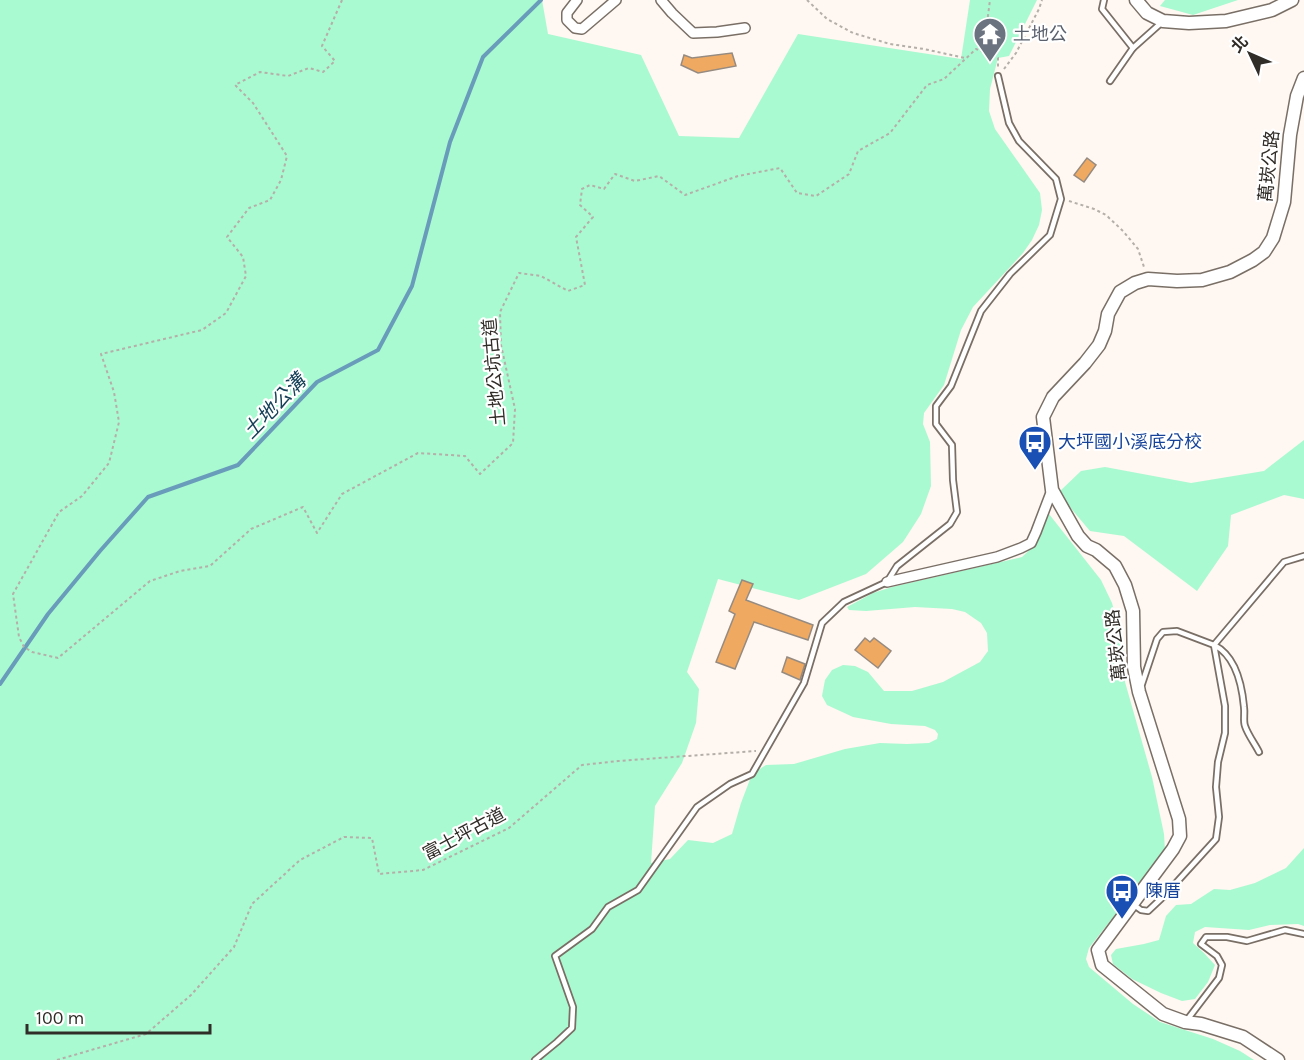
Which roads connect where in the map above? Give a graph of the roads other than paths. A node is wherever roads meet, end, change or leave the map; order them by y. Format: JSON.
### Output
{"nodes":[{"id":1,"x":577,"y":0,"type":"edge"},
{"id":2,"x":616,"y":0,"type":"edge"},
{"id":3,"x":661,"y":0,"type":"edge"},
{"id":4,"x":1104,"y":0,"type":"edge"},
{"id":5,"x":1136,"y":0,"type":"edge"},
{"id":6,"x":1292,"y":0,"type":"edge"},
{"id":7,"x":1163,"y":21,"type":"junction"},
{"id":8,"x":745,"y":28,"type":"dead end"},
{"id":9,"x":1133,"y":48,"type":"junction"},
{"id":10,"x":998,"y":76,"type":"road end"},
{"id":11,"x":1304,"y":78,"type":"edge"},
{"id":12,"x":1110,"y":81,"type":"dead end"},
{"id":13,"x":1052,"y":490,"type":"junction"},
{"id":14,"x":1304,"y":556,"type":"edge"},
{"id":15,"x":887,"y":582,"type":"junction"},
{"id":16,"x":1214,"y":645,"type":"junction"},
{"id":17,"x":1139,"y":692,"type":"junction"},
{"id":18,"x":1259,"y":752,"type":"dead end"},
{"id":19,"x":1132,"y":904,"type":"junction"},
{"id":20,"x":1304,"y":934,"type":"edge"},
{"id":21,"x":1185,"y":1022,"type":"junction"},
{"id":22,"x":535,"y":1060,"type":"edge"},
{"id":23,"x":1278,"y":1060,"type":"edge"}],
"edges":[{"from":1,"to":2,"type":"street"},
{"from":3,"to":8,"type":"street"},
{"from":4,"to":9,"type":"lane"},
{"from":5,"to":7,"type":"street"},
{"from":6,"to":7,"type":"street"},
{"from":7,"to":9,"type":"lane"},
{"from":9,"to":12,"type":"lane"},
{"from":10,"to":15,"type":"lane"},
{"from":11,"to":13,"type":"street","name":"萬崁公路"},
{"from":13,"to":15,"type":"street"},
{"from":13,"to":17,"type":"street","name":"萬崁公路"},
{"from":14,"to":16,"type":"lane"},
{"from":15,"to":22,"type":"lane"},
{"from":16,"to":17,"type":"lane"},
{"from":16,"to":18,"type":"lane"},
{"from":16,"to":19,"type":"lane"},
{"from":17,"to":19,"type":"street","name":"萬崁公路"},
{"from":19,"to":21,"type":"street","name":"萬崁公路"},
{"from":20,"to":21,"type":"lane"},
{"from":21,"to":23,"type":"street","name":"萬崁公路"}]}
